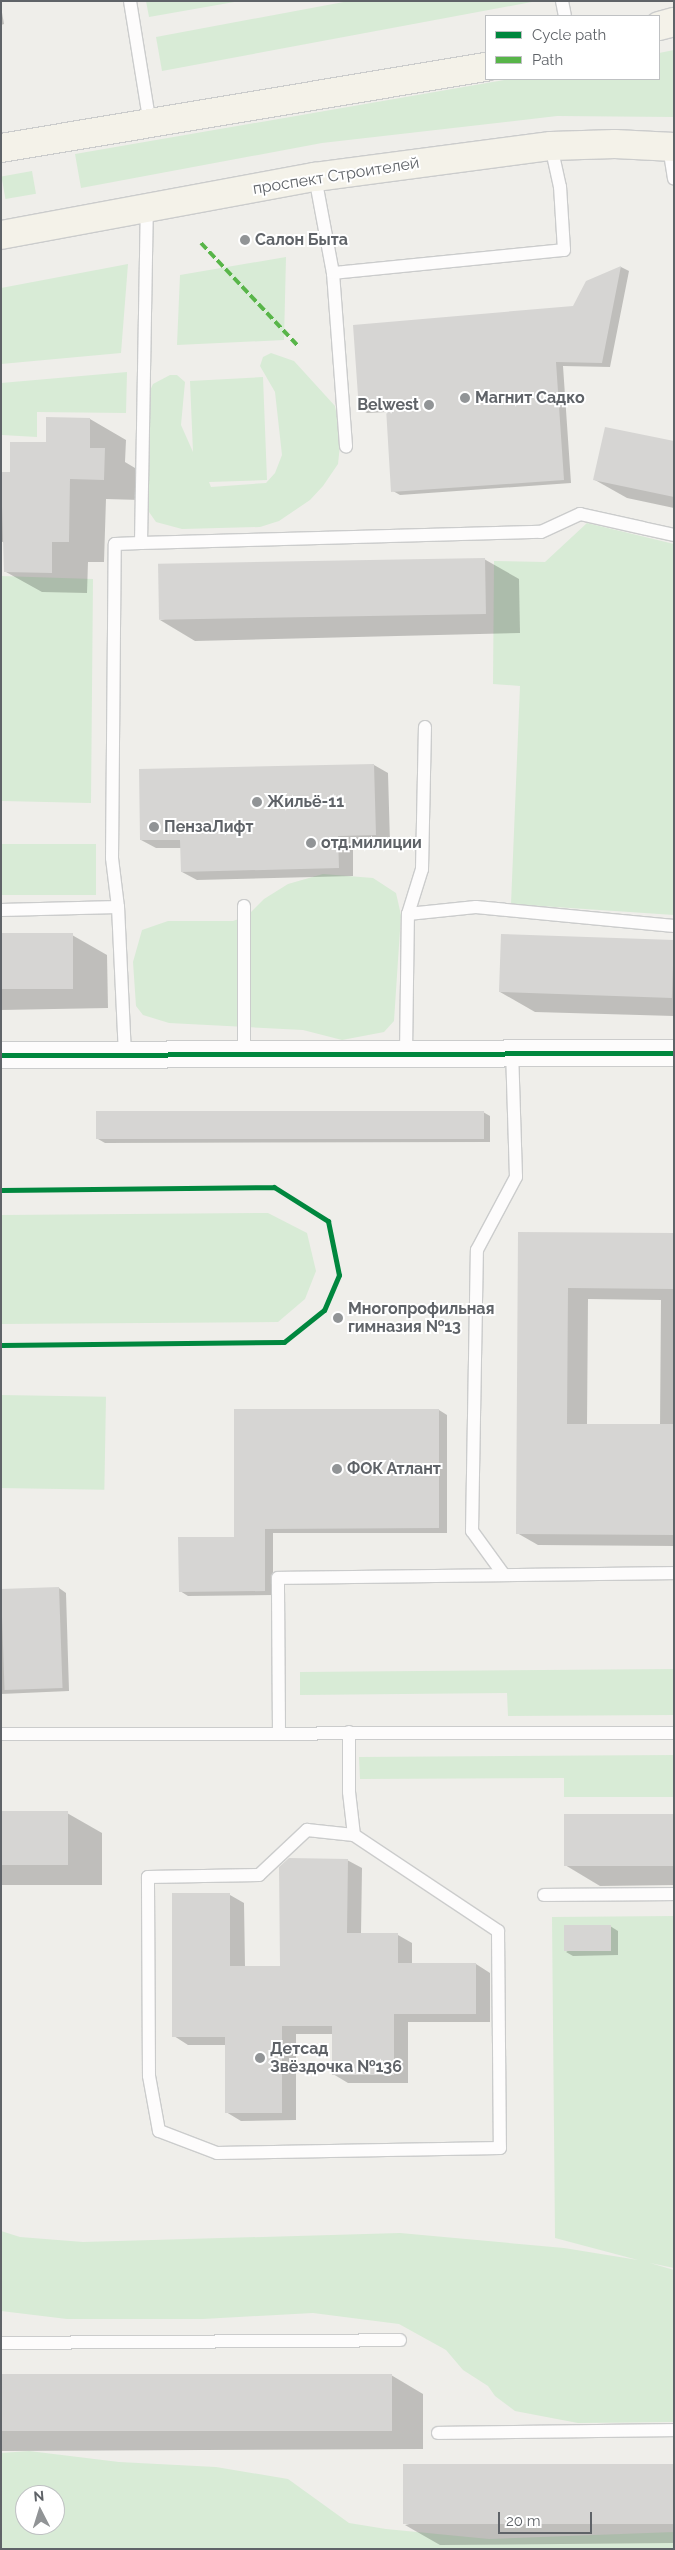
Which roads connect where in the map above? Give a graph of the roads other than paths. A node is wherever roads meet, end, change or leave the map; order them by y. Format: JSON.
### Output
{"nodes":[{"id":1,"x":130,"y":1,"type":"edge"},
{"id":2,"x":562,"y":1,"type":"edge"},
{"id":3,"x":565,"y":15,"type":"edge"},
{"id":4,"x":674,"y":22,"type":"edge"},
{"id":5,"x":660,"y":26,"type":"edge"},
{"id":6,"x":485,"y":67,"type":"edge"},
{"id":7,"x":150,"y":124,"type":"junction"},
{"id":8,"x":551,"y":146,"type":"junction"},
{"id":9,"x":672,"y":147,"type":"edge"},
{"id":10,"x":1,"y":148,"type":"edge"},
{"id":11,"x":315,"y":176,"type":"junction"},
{"id":12,"x":674,"y":180,"type":"edge"},
{"id":13,"x":148,"y":207,"type":"junction"},
{"id":14,"x":1,"y":235,"type":"edge"},
{"id":15,"x":333,"y":273,"type":"junction"},
{"id":16,"x":346,"y":447,"type":"dead end"},
{"id":17,"x":674,"y":535,"type":"edge"},
{"id":18,"x":141,"y":543,"type":"junction"},
{"id":19,"x":425,"y":727,"type":"dead end"},
{"id":20,"x":244,"y":906,"type":"dead end"},
{"id":21,"x":118,"y":907,"type":"junction"},
{"id":22,"x":1,"y":910,"type":"edge"},
{"id":23,"x":408,"y":914,"type":"junction"},
{"id":24,"x":674,"y":926,"type":"edge"},
{"id":25,"x":512,"y":1052,"type":"junction"},
{"id":26,"x":406,"y":1053,"type":"junction"},
{"id":27,"x":674,"y":1053,"type":"edge"},
{"id":28,"x":244,"y":1054,"type":"junction"},
{"id":29,"x":125,"y":1055,"type":"junction"},
{"id":30,"x":1,"y":1056,"type":"edge"},
{"id":31,"x":674,"y":1573,"type":"edge"},
{"id":32,"x":504,"y":1575,"type":"junction"},
{"id":33,"x":279,"y":1732,"type":"junction"},
{"id":34,"x":349,"y":1732,"type":"junction"},
{"id":35,"x":674,"y":1733,"type":"edge"},
{"id":36,"x":1,"y":1734,"type":"edge"},
{"id":37,"x":354,"y":1835,"type":"junction"},
{"id":38,"x":544,"y":1894,"type":"dead end"},
{"id":39,"x":674,"y":1894,"type":"edge"},
{"id":40,"x":400,"y":2340,"type":"dead end"},
{"id":41,"x":1,"y":2344,"type":"edge"},
{"id":42,"x":674,"y":2430,"type":"edge"},
{"id":43,"x":438,"y":2433,"type":"dead end"}],
"edges":[{"from":1,"to":7,"type":"lane"},
{"from":2,"to":3,"type":"lane"},
{"from":4,"to":5,"type":"main road"},
{"from":6,"to":7,"type":"main road"},
{"from":7,"to":10,"type":"main road"},
{"from":8,"to":9,"type":"main road","name":"проспект Строителей"},
{"from":8,"to":11,"type":"main road","name":"проспект Строителей"},
{"from":8,"to":15,"type":"lane"},
{"from":9,"to":12,"type":"lane"},
{"from":11,"to":13,"type":"main road","name":"проспект Строителей"},
{"from":11,"to":15,"type":"lane"},
{"from":13,"to":14,"type":"main road","name":"проспект Строителей"},
{"from":13,"to":18,"type":"lane"},
{"from":15,"to":16,"type":"lane"},
{"from":17,"to":18,"type":"lane"},
{"from":18,"to":21,"type":"lane"},
{"from":19,"to":23,"type":"lane"},
{"from":20,"to":28,"type":"lane"},
{"from":21,"to":22,"type":"lane"},
{"from":21,"to":29,"type":"lane"},
{"from":23,"to":24,"type":"lane"},
{"from":23,"to":26,"type":"lane"},
{"from":25,"to":26,"type":"street"},
{"from":25,"to":27,"type":"street"},
{"from":25,"to":32,"type":"lane"},
{"from":26,"to":28,"type":"street"},
{"from":28,"to":29,"type":"street"},
{"from":29,"to":30,"type":"street"},
{"from":31,"to":32,"type":"lane"},
{"from":32,"to":33,"type":"lane"},
{"from":33,"to":34,"type":"lane"},
{"from":33,"to":36,"type":"lane"},
{"from":34,"to":35,"type":"lane"},
{"from":34,"to":37,"type":"lane"},
{"from":37,"to":37,"type":"lane"},
{"from":38,"to":39,"type":"lane"},
{"from":40,"to":41,"type":"lane"},
{"from":42,"to":43,"type":"lane"}]}
